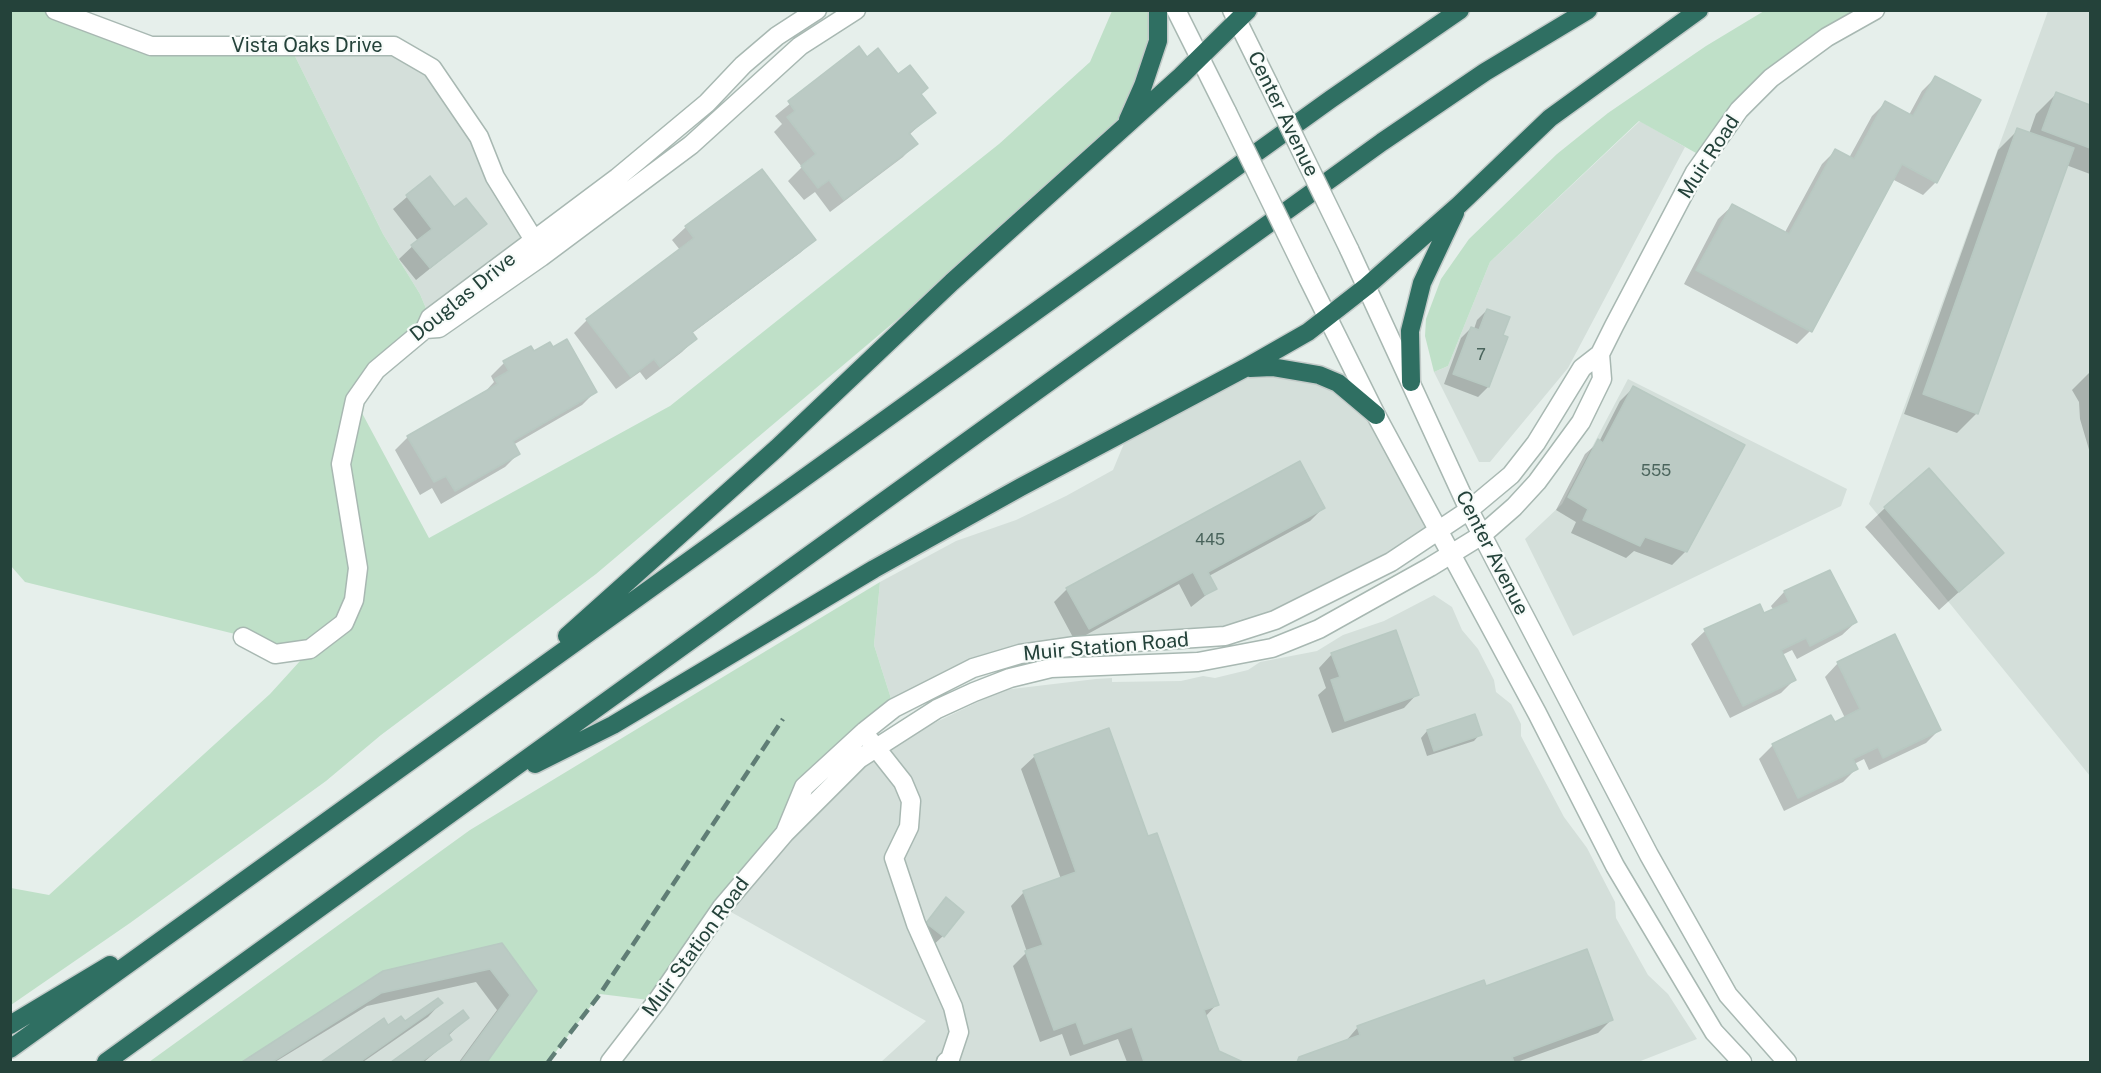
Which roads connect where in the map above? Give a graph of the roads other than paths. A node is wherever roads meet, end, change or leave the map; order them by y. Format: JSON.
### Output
{"nodes":[{"id":1,"x":55,"y":10,"type":"edge"},
{"id":2,"x":817,"y":10,"type":"edge"},
{"id":3,"x":856,"y":10,"type":"edge"},
{"id":4,"x":1158,"y":10,"type":"edge"},
{"id":5,"x":1176,"y":10,"type":"edge"},
{"id":6,"x":1460,"y":10,"type":"edge"},
{"id":7,"x":1588,"y":10,"type":"edge"},
{"id":8,"x":1699,"y":10,"type":"edge"},
{"id":9,"x":1875,"y":10,"type":"edge"},
{"id":10,"x":1239,"y":14,"type":"edge"},
{"id":11,"x":1200,"y":57,"type":"junction"},
{"id":12,"x":1125,"y":127,"type":"junction"},
{"id":13,"x":1459,"y":205,"type":"junction"},
{"id":14,"x":534,"y":240,"type":"junction"},
{"id":15,"x":1367,"y":286,"type":"junction"},
{"id":16,"x":1328,"y":318,"type":"junction"},
{"id":17,"x":425,"y":329,"type":"junction"},
{"id":18,"x":1600,"y":354,"type":"junction"},
{"id":19,"x":1245,"y":369,"type":"junction"},
{"id":20,"x":1411,"y":382,"type":"junction"},
{"id":21,"x":1376,"y":415,"type":"junction"},
{"id":22,"x":1469,"y":510,"type":"junction"},
{"id":23,"x":1438,"y":531,"type":"junction"},
{"id":24,"x":1482,"y":535,"type":"junction"},
{"id":25,"x":1451,"y":555,"type":"junction"},
{"id":26,"x":243,"y":636,"type":"dead end"},
{"id":27,"x":500,"y":697,"type":"junction"},
{"id":28,"x":864,"y":733,"type":"junction"},
{"id":29,"x":876,"y":747,"type":"junction"},
{"id":30,"x":485,"y":789,"type":"junction"},
{"id":31,"x":785,"y":833,"type":"junction"},
{"id":32,"x":204,"y":910,"type":"junction"},
{"id":33,"x":10,"y":1025,"type":"edge"},
{"id":34,"x":10,"y":1049,"type":"edge"},
{"id":35,"x":106,"y":1062,"type":"edge"},
{"id":36,"x":610,"y":1062,"type":"edge"},
{"id":37,"x":946,"y":1062,"type":"edge"},
{"id":38,"x":1742,"y":1062,"type":"edge"},
{"id":39,"x":1787,"y":1062,"type":"edge"}],
"edges":[{"from":1,"to":14,"type":"street","name":"Vista Oaks Drive"},
{"from":2,"to":14,"type":"street","name":"Douglas Drive"},
{"from":3,"to":17,"type":"street"},
{"from":4,"to":12,"type":"highway"},
{"from":5,"to":11,"type":"street","name":"Center Avenue"},
{"from":6,"to":27,"type":"highway"},
{"from":7,"to":30,"type":"highway"},
{"from":8,"to":13,"type":"highway"},
{"from":9,"to":18,"type":"street","name":"Muir Road"},
{"from":10,"to":11,"type":"highway"},
{"from":10,"to":15,"type":"street","name":"Center Avenue","bridge":true},
{"from":11,"to":12,"type":"highway"},
{"from":11,"to":16,"type":"street","name":"Center Avenue","bridge":true},
{"from":12,"to":27,"type":"highway"},
{"from":13,"to":15,"type":"highway"},
{"from":13,"to":20,"type":"highway"},
{"from":14,"to":17,"type":"street","name":"Douglas Drive"},
{"from":15,"to":16,"type":"highway"},
{"from":15,"to":20,"type":"street","name":"Center Avenue"},
{"from":16,"to":19,"type":"highway"},
{"from":16,"to":21,"type":"street","name":"Center Avenue"},
{"from":17,"to":26,"type":"street","name":"Douglas Drive"},
{"from":18,"to":22,"type":"street","name":"Muir Road"},
{"from":18,"to":24,"type":"street","name":"Muir Road"},
{"from":19,"to":21,"type":"highway"},
{"from":19,"to":30,"type":"highway"},
{"from":20,"to":22,"type":"street","name":"Center Avenue"},
{"from":21,"to":23,"type":"street","name":"Center Avenue"},
{"from":22,"to":23,"type":"street","name":"Muir Road"},
{"from":22,"to":24,"type":"street","name":"Center Avenue"},
{"from":23,"to":25,"type":"street","name":"Center Avenue"},
{"from":23,"to":28,"type":"street","name":"Muir Station Road"},
{"from":24,"to":25,"type":"street","name":"Muir Road"},
{"from":24,"to":39,"type":"street","name":"Center Avenue"},
{"from":25,"to":29,"type":"street","name":"Muir Station Road"},
{"from":25,"to":38,"type":"street","name":"Center Avenue"},
{"from":27,"to":32,"type":"highway"},
{"from":28,"to":29,"type":"street"},
{"from":28,"to":31,"type":"street","name":"Muir Station Road"},
{"from":29,"to":31,"type":"street","name":"Muir Station Road"},
{"from":29,"to":37,"type":"street"},
{"from":30,"to":35,"type":"highway"},
{"from":31,"to":36,"type":"street","name":"Muir Station Road"},
{"from":32,"to":33,"type":"highway"},
{"from":32,"to":34,"type":"highway"}]}
